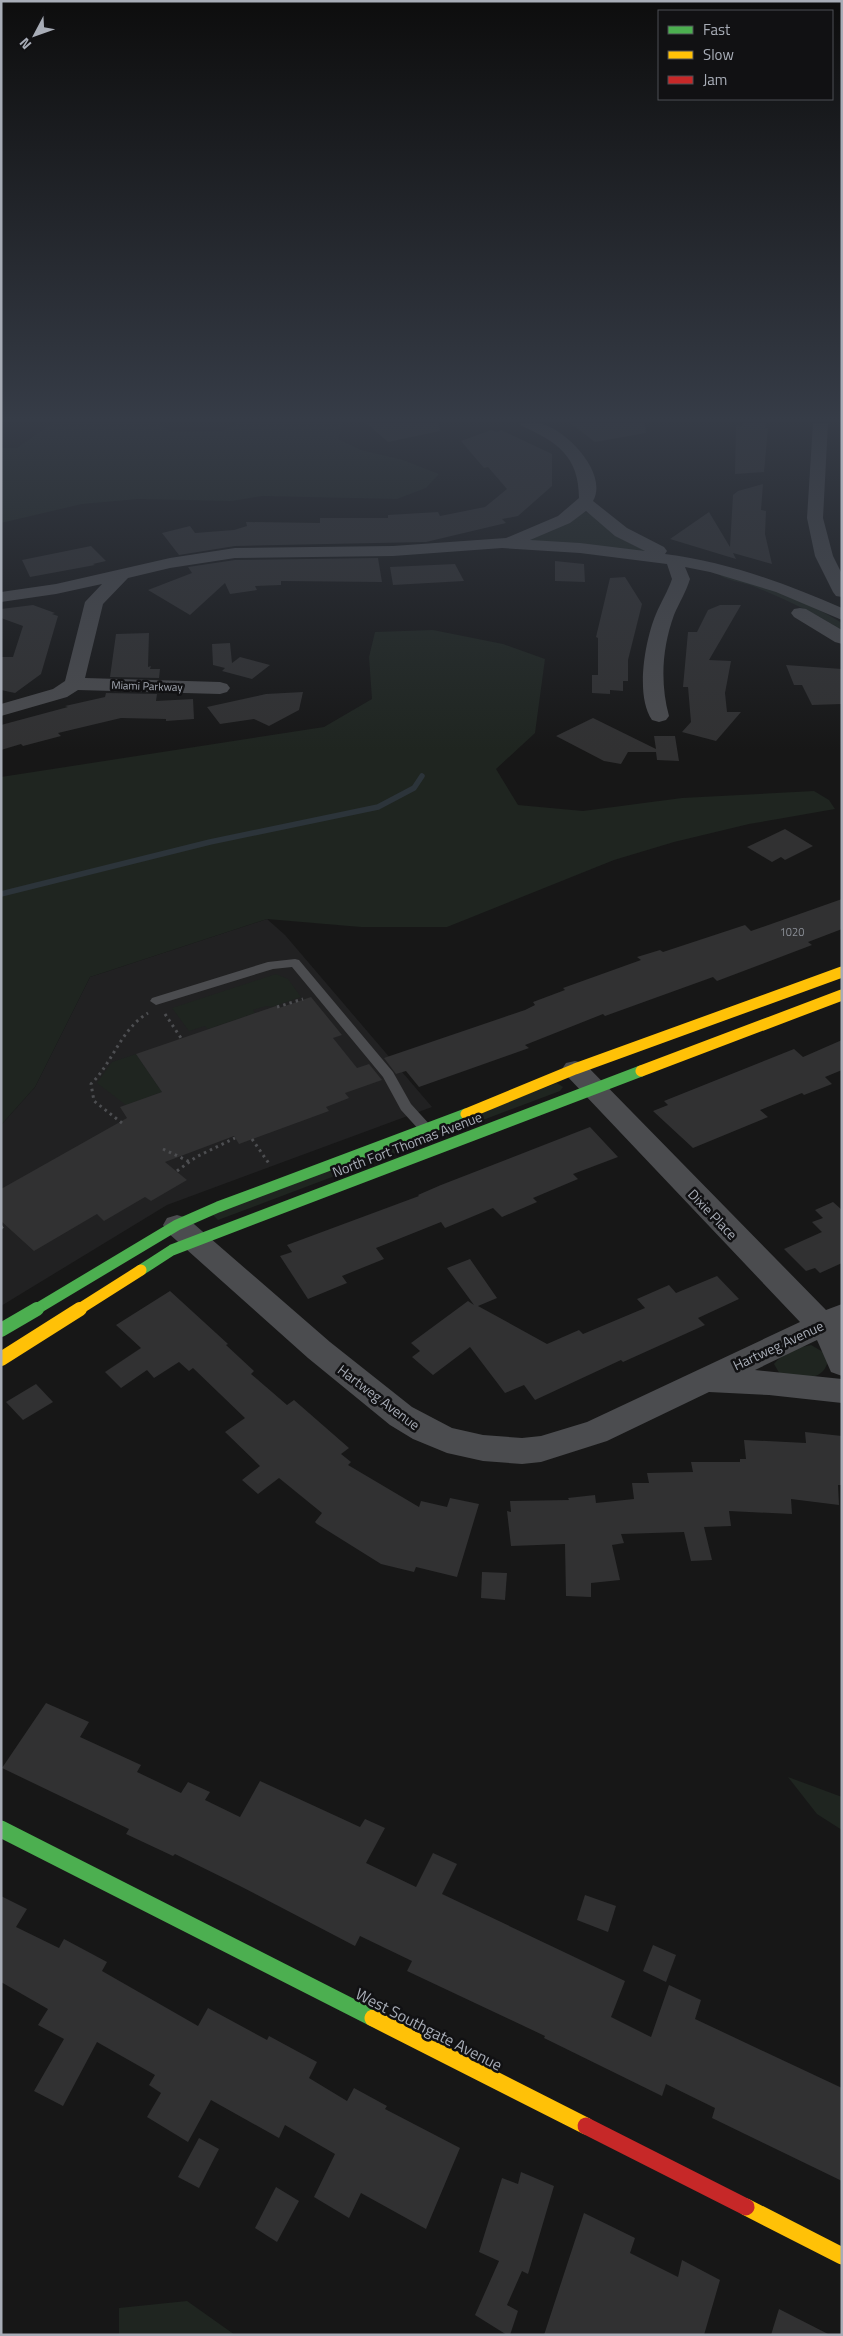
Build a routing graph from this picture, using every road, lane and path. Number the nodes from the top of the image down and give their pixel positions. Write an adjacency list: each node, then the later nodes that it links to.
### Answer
1 (532, 532): 4 (street)
2 (620, 532): 5 (street)
3 (819, 532): 8 (street)
4 (502, 543): 5 (street); 6 (street)
5 (674, 560): 11 (street); 12 (street); 16 (street)
6 (121, 575): 7 (street); 10 (street)
7 (56, 589): 9 (street); 10 (street)
8 (842, 592)
9 (1, 597)
10 (94, 602): 13 (street)
11 (842, 615)
12 (842, 638)
13 (74, 684): 14 (street, Miami Parkway); 15 (street, Miami Parkway)
14 (220, 688)
15 (1, 710)
16 (659, 716)
17 (842, 972): 23 (street, North Fort Thomas Avenue)
18 (842, 995): 24 (street, North Fort Thomas Avenue)
19 (310, 996): 21 (path)
20 (158, 1005): 22 (path); 25 (path); 26 (lane)
21 (277, 1007)
22 (182, 1038)
23 (575, 1069): 24 (street, Dixie Place); 26 (street, North Fort Thomas Avenue)
24 (594, 1089): 35 (street, North Fort Thomas Avenue); 36 (street, Dixie Place)
25 (122, 1123)
26 (426, 1129): 35 (street, North Fort Thomas Avenue)
27 (235, 1138): 30 (path)
28 (252, 1139): 31 (path)
29 (163, 1149): 30 (path)
30 (190, 1162): 32 (path)
31 (273, 1170)
32 (178, 1172)
33 (6, 1225): 34 (path)
34 (1, 1228)
35 (185, 1233): 37 (street, North Fort Thomas Avenue); 38 (street, North Fort Thomas Avenue); 40 (street, Hartweg Avenue)
36 (831, 1320): 39 (street, Dixie Place); 40 (street, Hartweg Avenue)
37 (1, 1330)
38 (1, 1359)
39 (842, 1364)
40 (705, 1380): 41 (street)
41 (842, 1391)
42 (1, 1829): 43 (street, West Southgate Avenue)
43 (842, 2256)

